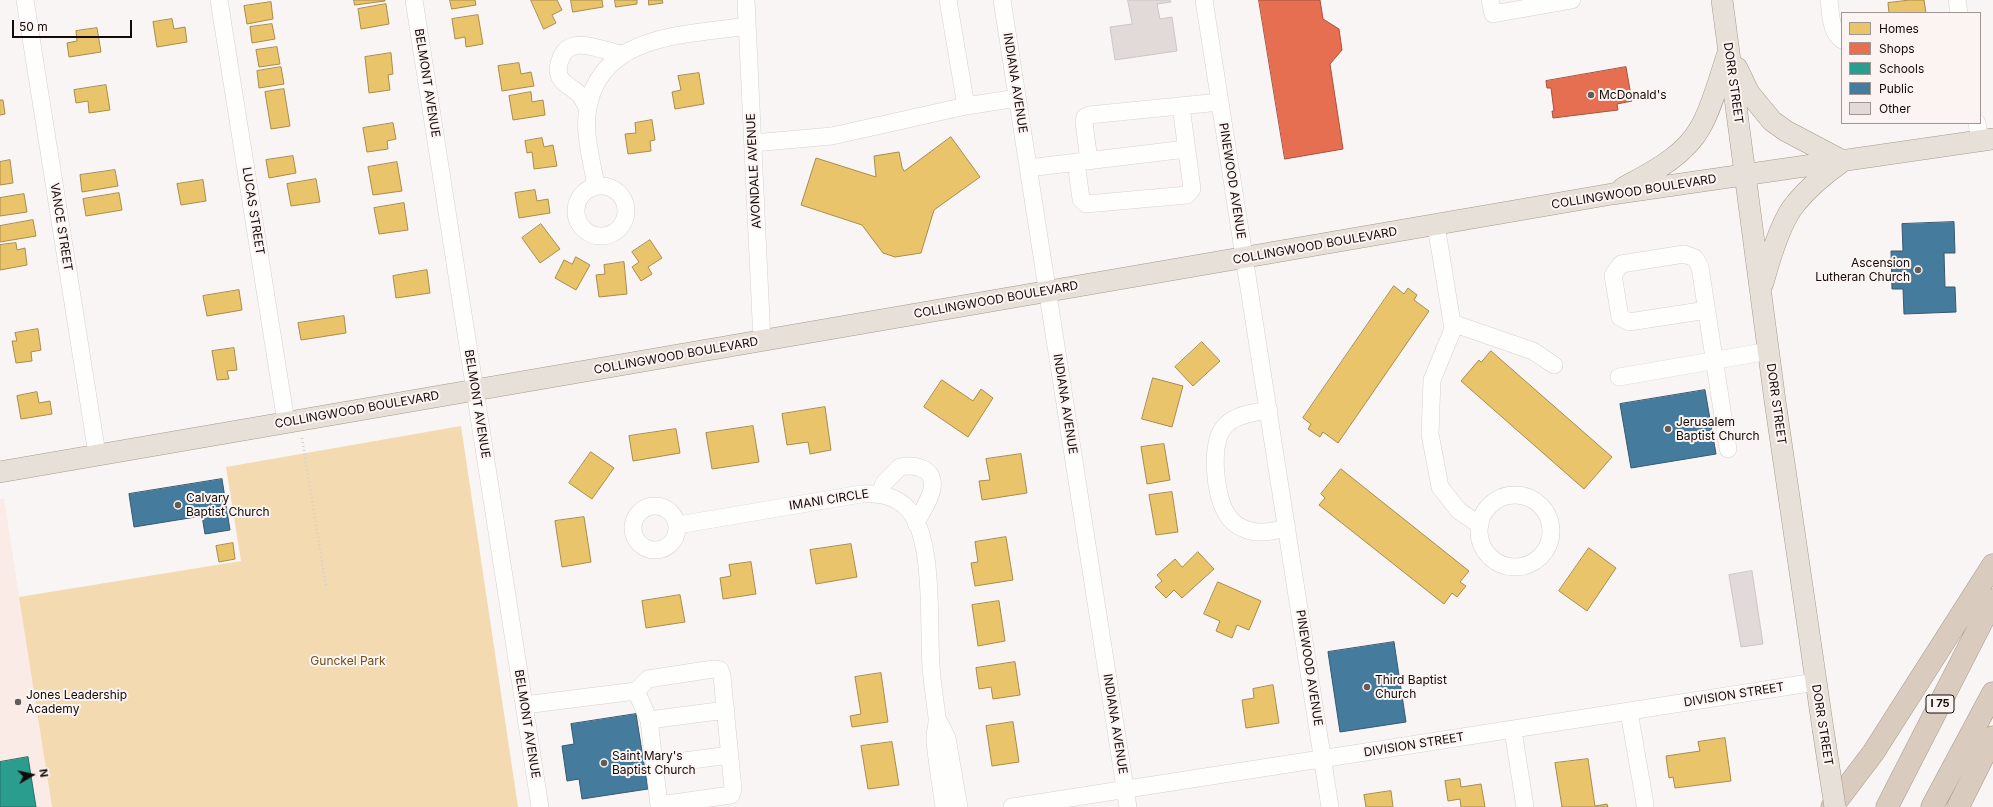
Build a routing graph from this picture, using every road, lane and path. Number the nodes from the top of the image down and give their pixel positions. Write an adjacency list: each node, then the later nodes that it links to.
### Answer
1 (25, 0): 47 (street, VANCE STREET)
2 (220, 0): 45 (street, LUCAS STREET)
3 (414, 0): 43 (street, BELMONT AVENUE)
4 (746, 0): 14 (street, AVONDALE AVENUE)
5 (948, 0): 20 (street)
6 (1002, 0): 18 (street, INDIANA AVENUE)
7 (1204, 0): 19 (street, PINEWOOD AVENUE)
8 (1490, 0): 9 (street)
9 (1572, 0)
10 (1722, 0): 16 (main road, DORR STREET)
11 (1829, 0): 15 (street)
12 (1956, 0): 13 (street)
13 (1959, 12)
14 (747, 26): 17 (street); 24 (street, AVONDALE AVENUE)
15 (1841, 39)
16 (1729, 51): 27 (main road); 29 (main road, DORR STREET); 31 (main road)
17 (622, 54): 22 (street); 22 (street)
18 (1017, 98): 20 (street); 28 (street, INDIANA AVENUE)
19 (1220, 102): 21 (street); 33 (street, PINEWOOD AVENUE)
20 (966, 106): 24 (street)
21 (1181, 106): 25 (street); 26 (street)
22 (588, 109): 30 (street)
23 (1983, 135): 27 (main road, COLLINGWOOD BOULEVARD)
24 (753, 144): 38 (street, AVONDALE AVENUE)
25 (1186, 149): 26 (street); 26 (street)
26 (1082, 161): 28 (street)
27 (1843, 161): 29 (main road, COLLINGWOOD BOULEVARD); 35 (main road)
28 (1028, 168): 34 (street, INDIANA AVENUE)
29 (1746, 175): 31 (main road, COLLINGWOOD BOULEVARD); 35 (main road, DORR STREET)
30 (596, 186)
31 (1612, 194): 32 (main road, COLLINGWOOD BOULEVARD)
32 (1436, 225): 33 (main road, COLLINGWOOD BOULEVARD); 37 (street)
33 (1244, 258): 34 (main road, COLLINGWOOD BOULEVARD); 44 (street, PINEWOOD AVENUE)
34 (1047, 291): 38 (main road, COLLINGWOOD BOULEVARD); 70 (street, INDIANA AVENUE)
35 (1761, 291): 39 (main road, DORR STREET)
36 (1707, 310): 36 (street); 40 (street)
37 (1452, 323): 41 (street); 52 (street)
38 (762, 341): 43 (main road, COLLINGWOOD BOULEVARD)
39 (1769, 351): 40 (street); 57 (main road, DORR STREET)
40 (1715, 361): 42 (street); 46 (street)
41 (1554, 365)
42 (1620, 377)
43 (475, 391): 45 (main road, COLLINGWOOD BOULEVARD); 60 (street, BELMONT AVENUE)
44 (1269, 410): 53 (street, PINEWOOD AVENUE); 53 (street)
45 (292, 421): 47 (main road, COLLINGWOOD BOULEVARD); 55 (path)
46 (1728, 449)
47 (97, 454): 48 (main road, COLLINGWOOD BOULEVARD)
48 (0, 472)
49 (880, 493): 50 (street, IMANI CIRCLE); 50 (street); 51 (street, IMANI CIRCLE)
50 (916, 523): 63 (street, IMANI CIRCLE)
51 (678, 525)
52 (1480, 525): 52 (street)
53 (1287, 528): 68 (street, PINEWOOD AVENUE)
54 (1993, 565): 80 (highway)
55 (326, 587)
56 (1993, 600): 81 (highway, I 75)
57 (1816, 682): 62 (street, DIVISION STREET); 80 (main road, DORR STREET, bridge)
58 (636, 690): 60 (street); 61 (street); 64 (street)
59 (1993, 693): 82 (highway)
60 (524, 705): 73 (street, BELMONT AVENUE)
61 (726, 710): 64 (street); 67 (street)
62 (1629, 712): 65 (street, DIVISION STREET); 71 (street)
63 (937, 718): 74 (street, IMANI CIRCLE); 75 (street, IMANI CIRCLE)
64 (649, 720): 69 (street)
65 (1513, 730): 68 (street, DIVISION STREET); 79 (street)
66 (1993, 737): 83 (highway)
67 (729, 755): 69 (street); 72 (street)
68 (1323, 759): 70 (street, DIVISION STREET); 78 (street, PINEWOOD AVENUE)
69 (655, 765): 72 (street)
70 (1126, 790): 76 (street, DIVISION STREET); 77 (street, INDIANA AVENUE)
71 (1645, 804)
72 (660, 806)
73 (540, 807)
74 (944, 807)
75 (959, 807)
76 (1012, 807)
77 (1128, 807)
78 (1330, 807)
79 (1525, 807)
80 (1834, 807)
81 (1887, 807)
82 (1932, 807)
83 (1958, 807)

